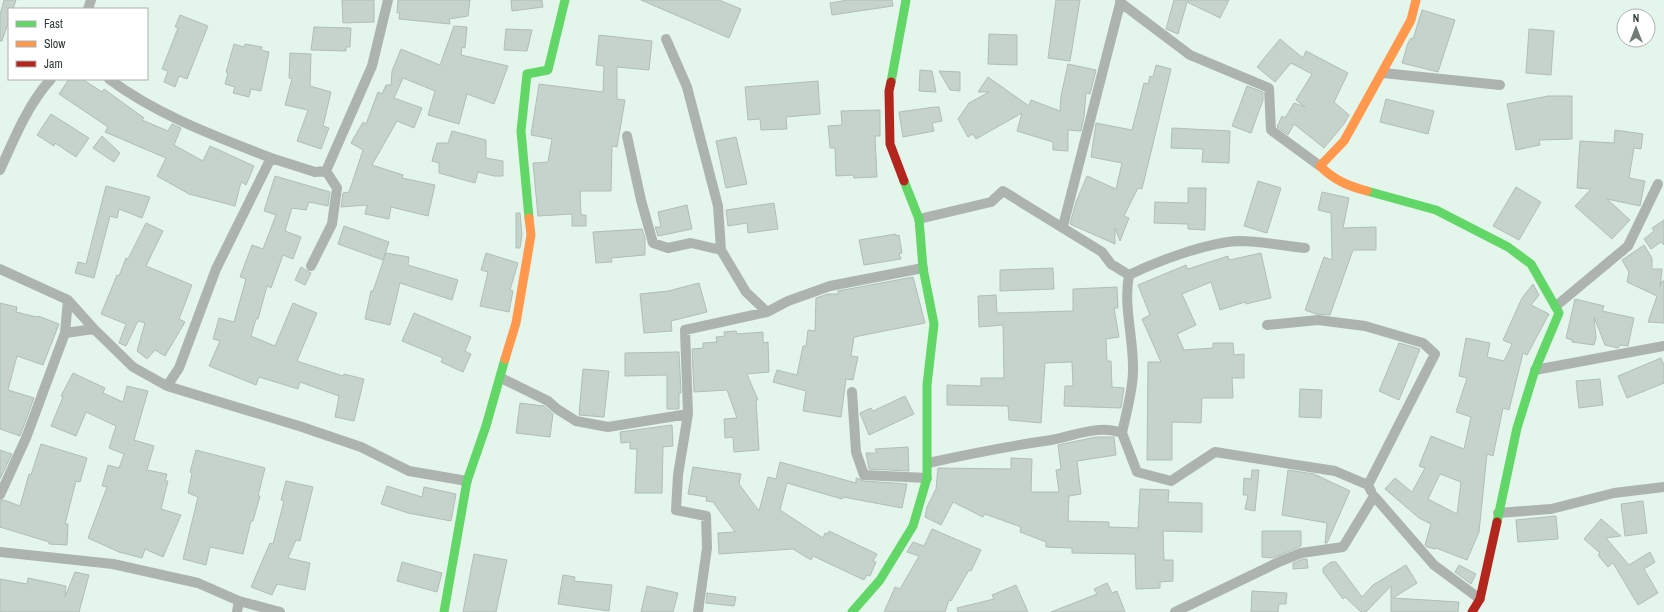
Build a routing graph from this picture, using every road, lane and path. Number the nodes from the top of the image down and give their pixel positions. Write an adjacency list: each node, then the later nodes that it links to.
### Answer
1 (388, 0): 15 (street)
2 (565, 0): 33 (street)
3 (906, 0): 17 (street)
4 (1416, 0): 7 (street)
5 (1120, 1): 13 (street); 18 (street)
6 (666, 39): 20 (street)
7 (1383, 74): 10 (street); 13 (street)
8 (50, 80): 14 (street)
9 (110, 80): 12 (street)
10 (1500, 85)
11 (627, 136): 20 (street)
12 (271, 158): 15 (street); 34 (street)
13 (1320, 166): 26 (street)
14 (0, 170)
15 (326, 171): 21 (street)
16 (1658, 184): 26 (street)
17 (919, 219): 18 (street); 22 (street)
18 (1063, 226): 24 (street)
19 (1304, 248): 24 (street)
20 (721, 250): 27 (street)
21 (311, 266)
22 (923, 268): 27 (street); 38 (street)
23 (0, 269): 25 (street)
24 (1129, 275): 37 (street)
25 (68, 300): 29 (street); 30 (street)
26 (1556, 306): 32 (street)
27 (768, 312): 36 (street)
28 (1267, 325): 41 (street)
29 (94, 329): 30 (street); 34 (street)
30 (65, 333): 43 (street)
31 (1664, 346): 32 (street)
32 (1535, 370): 45 (street)
33 (501, 378): 36 (street); 40 (street)
34 (167, 386): 40 (street)
35 (852, 392): 39 (street)
36 (688, 414): 52 (street)
37 (1122, 433): 38 (street); 41 (street)
38 (928, 463): 39 (street)
39 (927, 478): 53 (street)
40 (467, 481): 51 (street)
41 (1368, 485): 44 (street)
42 (1664, 487): 45 (street)
43 (0, 495)
44 (1374, 496): 47 (street); 54 (street)
45 (1498, 512): 47 (street)
46 (0, 552): 48 (street)
47 (1480, 599): 55 (street)
48 (239, 601): 49 (street); 50 (street)
49 (237, 612)
50 (280, 612)
51 (444, 612)
52 (698, 612)
53 (852, 612)
54 (1175, 612)
55 (1472, 612)

